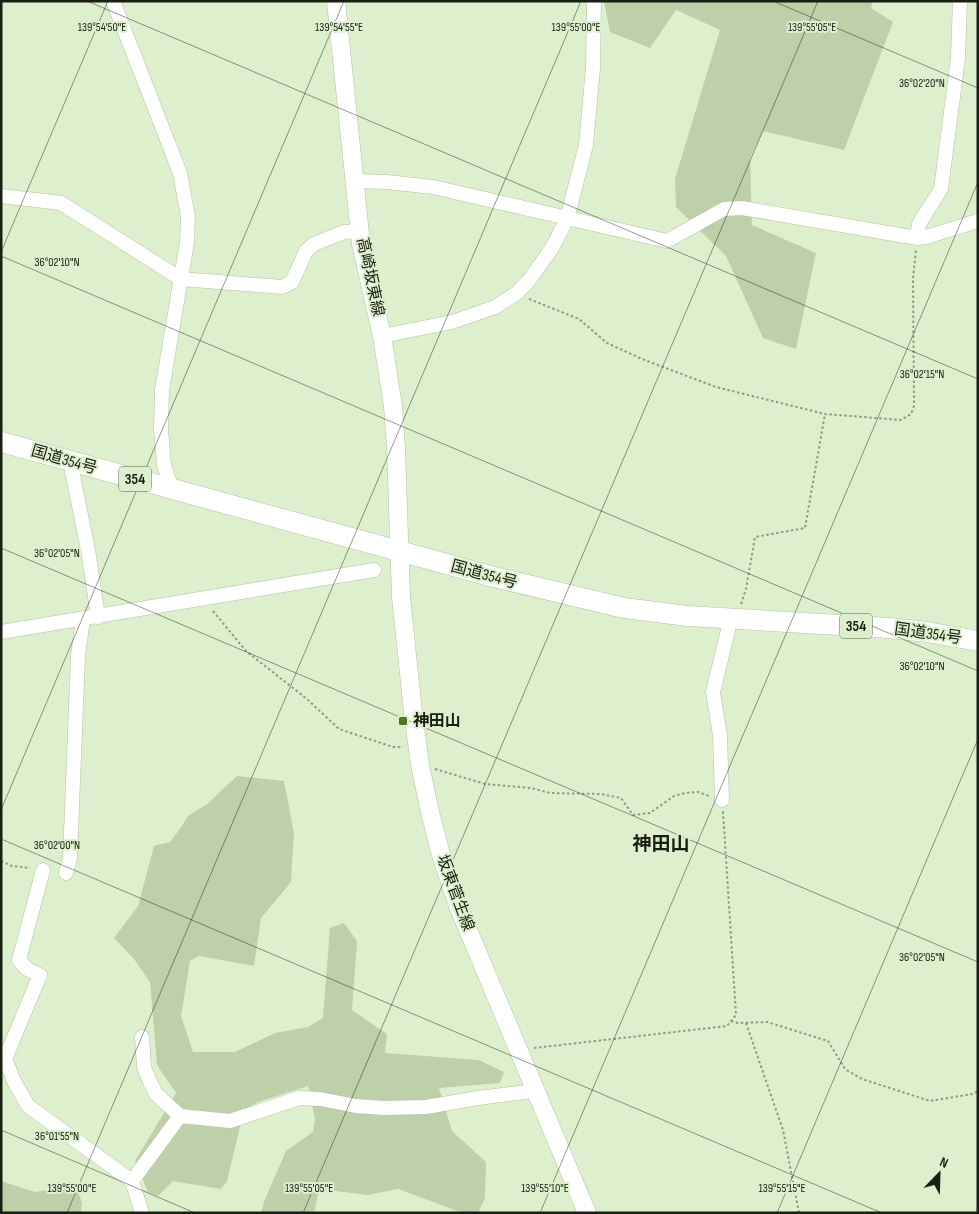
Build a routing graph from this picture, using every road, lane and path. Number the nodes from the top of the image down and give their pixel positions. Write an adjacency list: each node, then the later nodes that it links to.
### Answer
1 (113, 1): 11 (street)
2 (336, 1): 5 (main road, 高崎坂東線)
3 (594, 1): 7 (street)
4 (960, 1): 10 (street)
5 (354, 181): 7 (street); 9 (main road, 高崎坂東線)
6 (1, 196): 11 (street)
7 (567, 219): 10 (street); 12 (street)
8 (978, 221): 10 (street)
9 (360, 231): 11 (street); 13 (main road, 高崎坂東線)
10 (917, 238): 14 (path)
11 (181, 279): 17 (street)
12 (518, 293): 13 (street); 14 (path)
13 (382, 336): 18 (main road, 高崎坂東線)
14 (825, 414): 22 (path)
15 (1, 442): 16 (highway, 国道354号 / 354)
16 (70, 461): 17 (highway, 国道354号 / 354); 21 (street)
17 (172, 490): 18 (highway, 国道354号 / 354)
18 (400, 552): 22 (highway, 国道354号 / 354); 26 (main road, 坂東菅生線)
19 (374, 570): 20 (street)
20 (203, 598): 21 (street); 26 (path)
21 (98, 616): 23 (street)
22 (734, 618): 25 (highway, 国道354号 / 354); 27 (street)
23 (83, 619): 24 (street); 29 (street)
24 (1, 632)
25 (978, 642)
26 (419, 757): 27 (path); 33 (main road, 坂東菅生線)
27 (722, 800): 30 (path)
28 (42, 870): 34 (street)
29 (66, 873)
30 (731, 1021): 31 (path); 33 (path)
31 (746, 1022): 36 (path); 41 (path)
32 (142, 1037): 37 (street)
33 (517, 1050): 35 (main road, 坂東菅生線)
34 (3, 1056): 38 (street)
35 (535, 1088): 37 (street); 40 (main road, 坂東菅生線)
36 (978, 1091)
37 (180, 1116): 38 (street)
38 (132, 1181): 39 (street)
39 (142, 1213)
40 (587, 1213)
41 (800, 1213)

